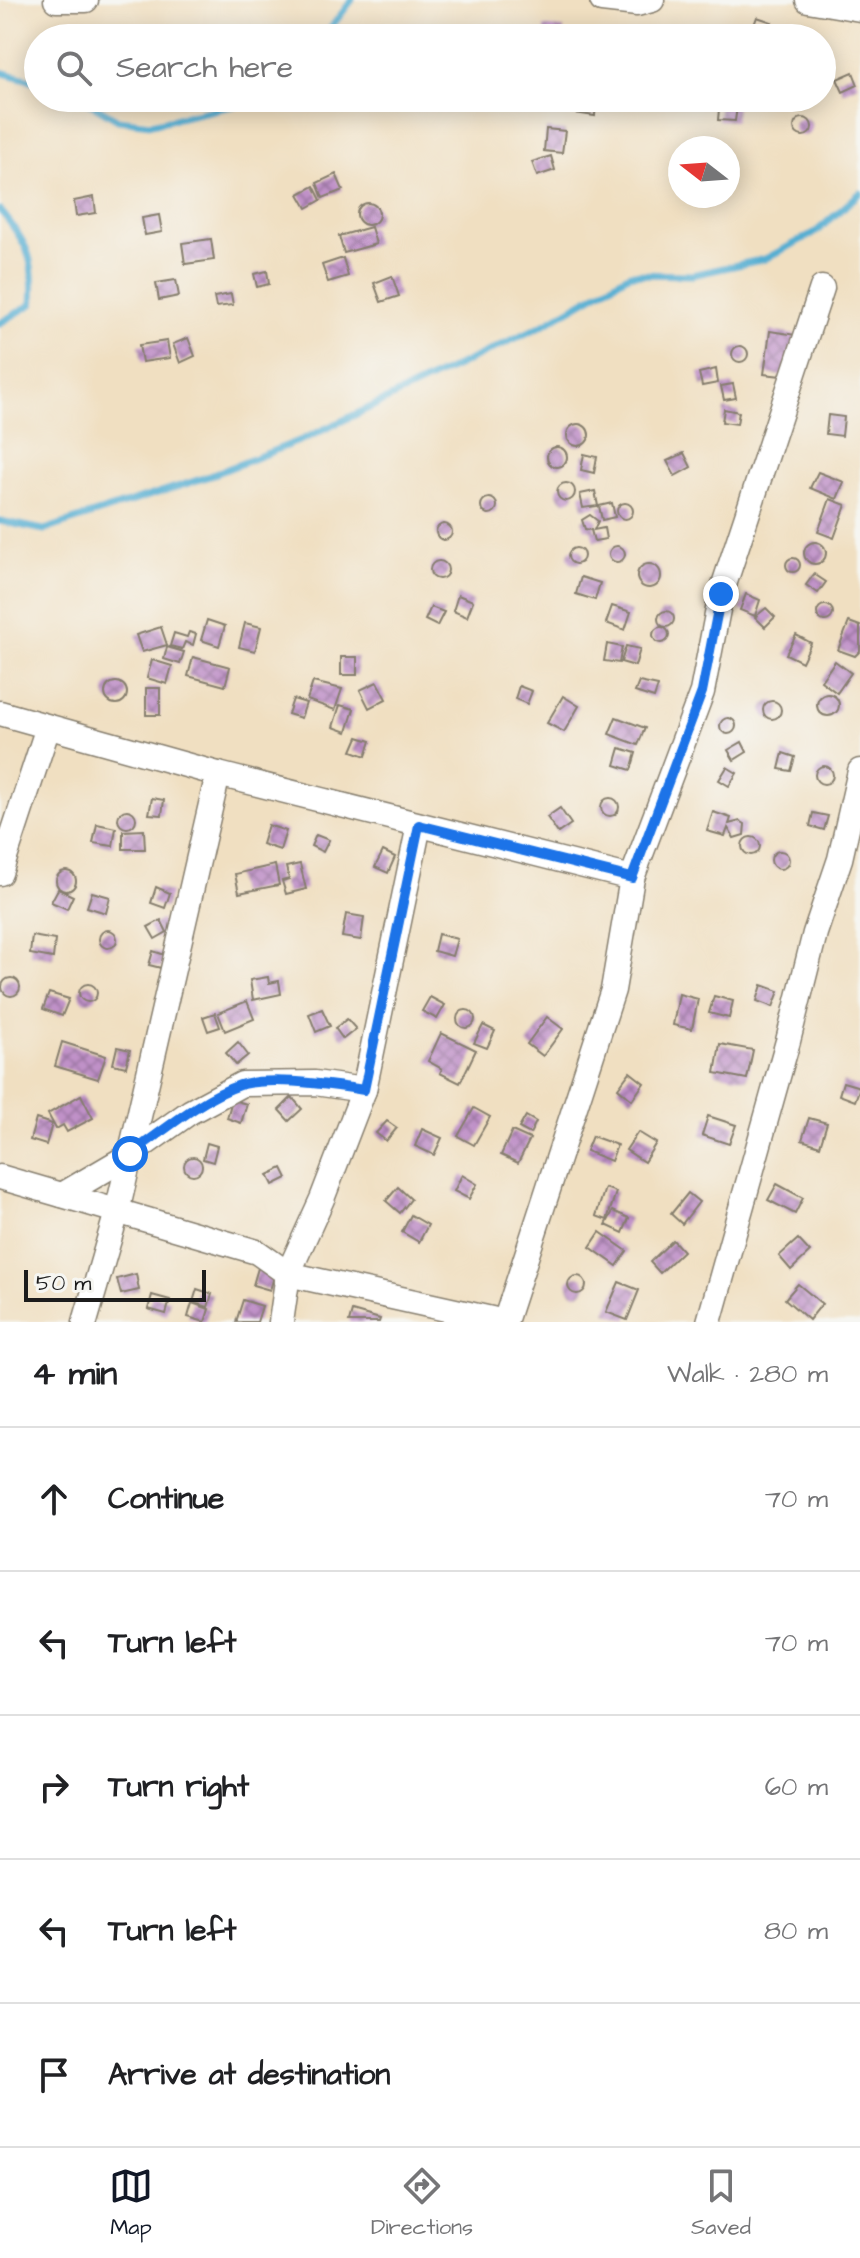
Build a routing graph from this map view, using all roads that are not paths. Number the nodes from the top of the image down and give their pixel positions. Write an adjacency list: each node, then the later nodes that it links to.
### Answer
1 (56, 0): 2 (street)
2 (86, 0)
3 (602, 0): 4 (street)
4 (652, 0)
5 (808, 0): 6 (street)
6 (860, 9)
7 (822, 288): 14 (street)
8 (0, 713): 9 (street)
9 (48, 727): 11 (street); 13 (street)
10 (860, 771): 24 (street)
11 (218, 774): 12 (street); 16 (street)
12 (419, 825): 14 (street); 15 (street)
13 (0, 873)
14 (632, 878): 23 (street)
15 (364, 1090): 16 (street); 20 (street)
16 (130, 1154): 18 (street); 19 (street)
17 (0, 1177): 18 (street)
18 (62, 1195): 19 (street)
19 (117, 1212): 20 (street); 21 (street)
20 (288, 1274): 22 (street); 23 (street)
21 (85, 1322)
22 (281, 1322)
23 (505, 1322)
24 (709, 1322)

